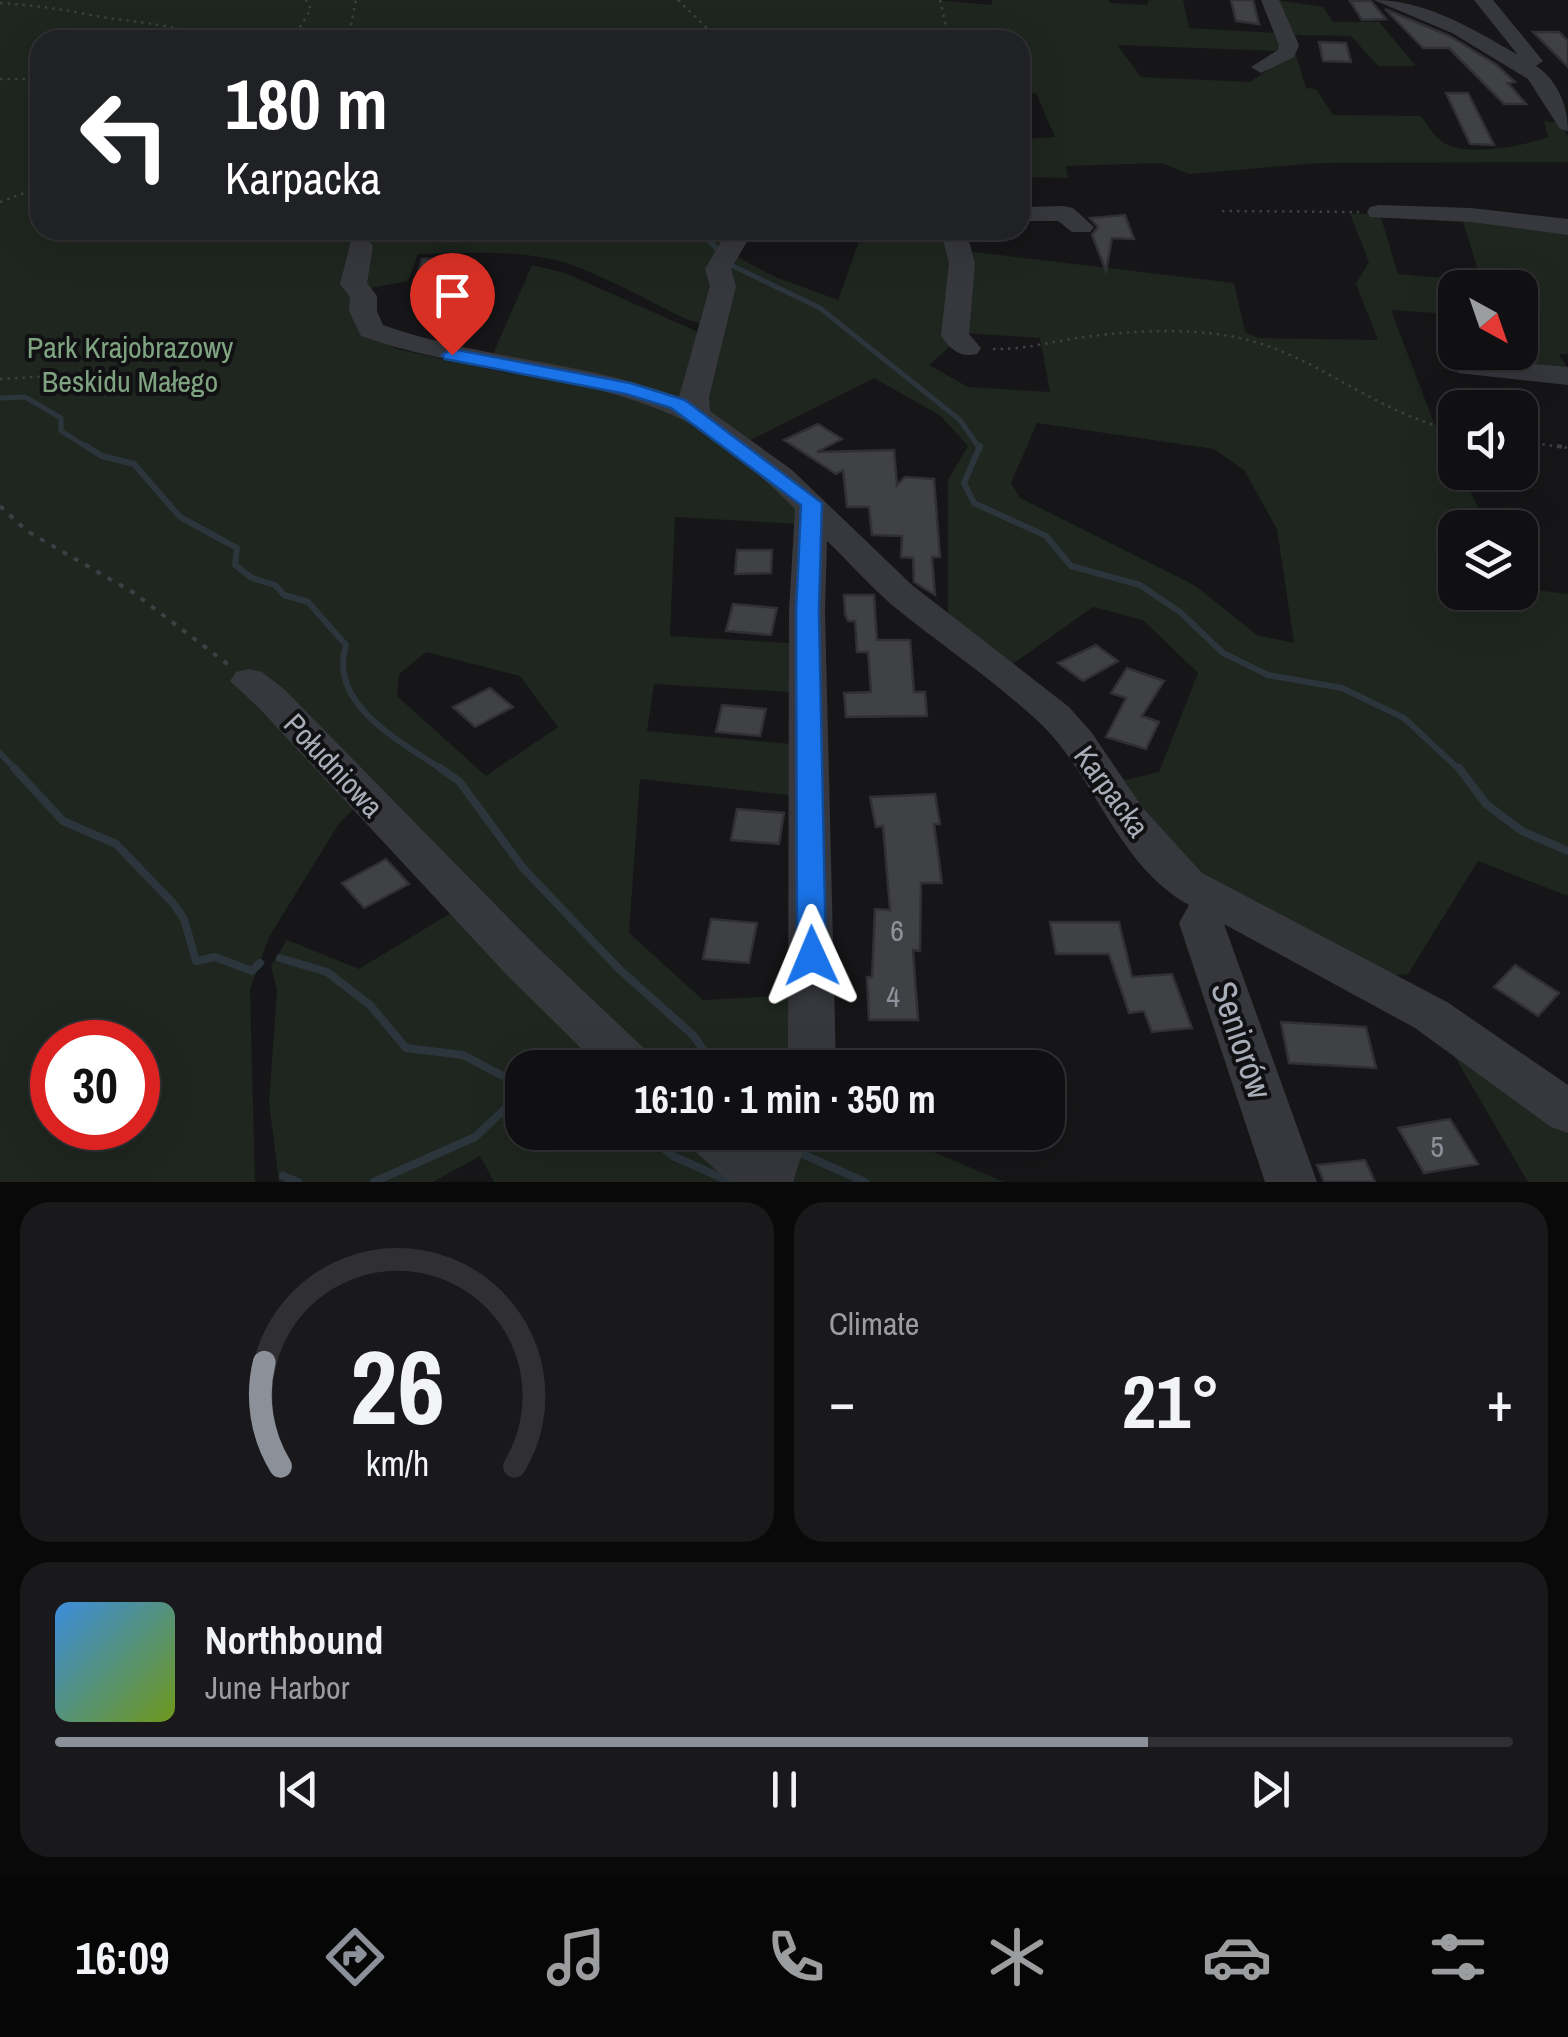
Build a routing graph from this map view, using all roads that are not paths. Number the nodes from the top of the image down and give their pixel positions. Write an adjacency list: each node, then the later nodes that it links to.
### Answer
1 (1270, 0): 4 (street)
2 (1383, 0): 5 (street)
3 (1483, 0): 5 (street)
4 (1261, 67)
5 (1559, 99): 6 (street)
6 (1568, 124)
7 (1378, 212): 9 (street)
8 (1030, 214): 10 (street)
9 (1568, 227)
10 (1082, 228)
11 (735, 240): 17 (street)
12 (956, 240): 14 (street)
13 (360, 246): 17 (street, Karpacka)
14 (967, 348)
15 (1501, 370): 16 (street)
16 (1568, 376)
17 (695, 414): 18 (street, Karpacka)
18 (812, 503): 20 (street, Karpacka); 22 (street)
19 (249, 681): 21 (street, Południowa)
20 (1215, 902): 23 (street, Karpacka); 27 (street, Seniorów)
21 (614, 1050)
22 (812, 1050)
23 (1568, 1112)
24 (729, 1150): 26 (street)
25 (777, 1150): 26 (street)
26 (766, 1181)
27 (1291, 1182)

